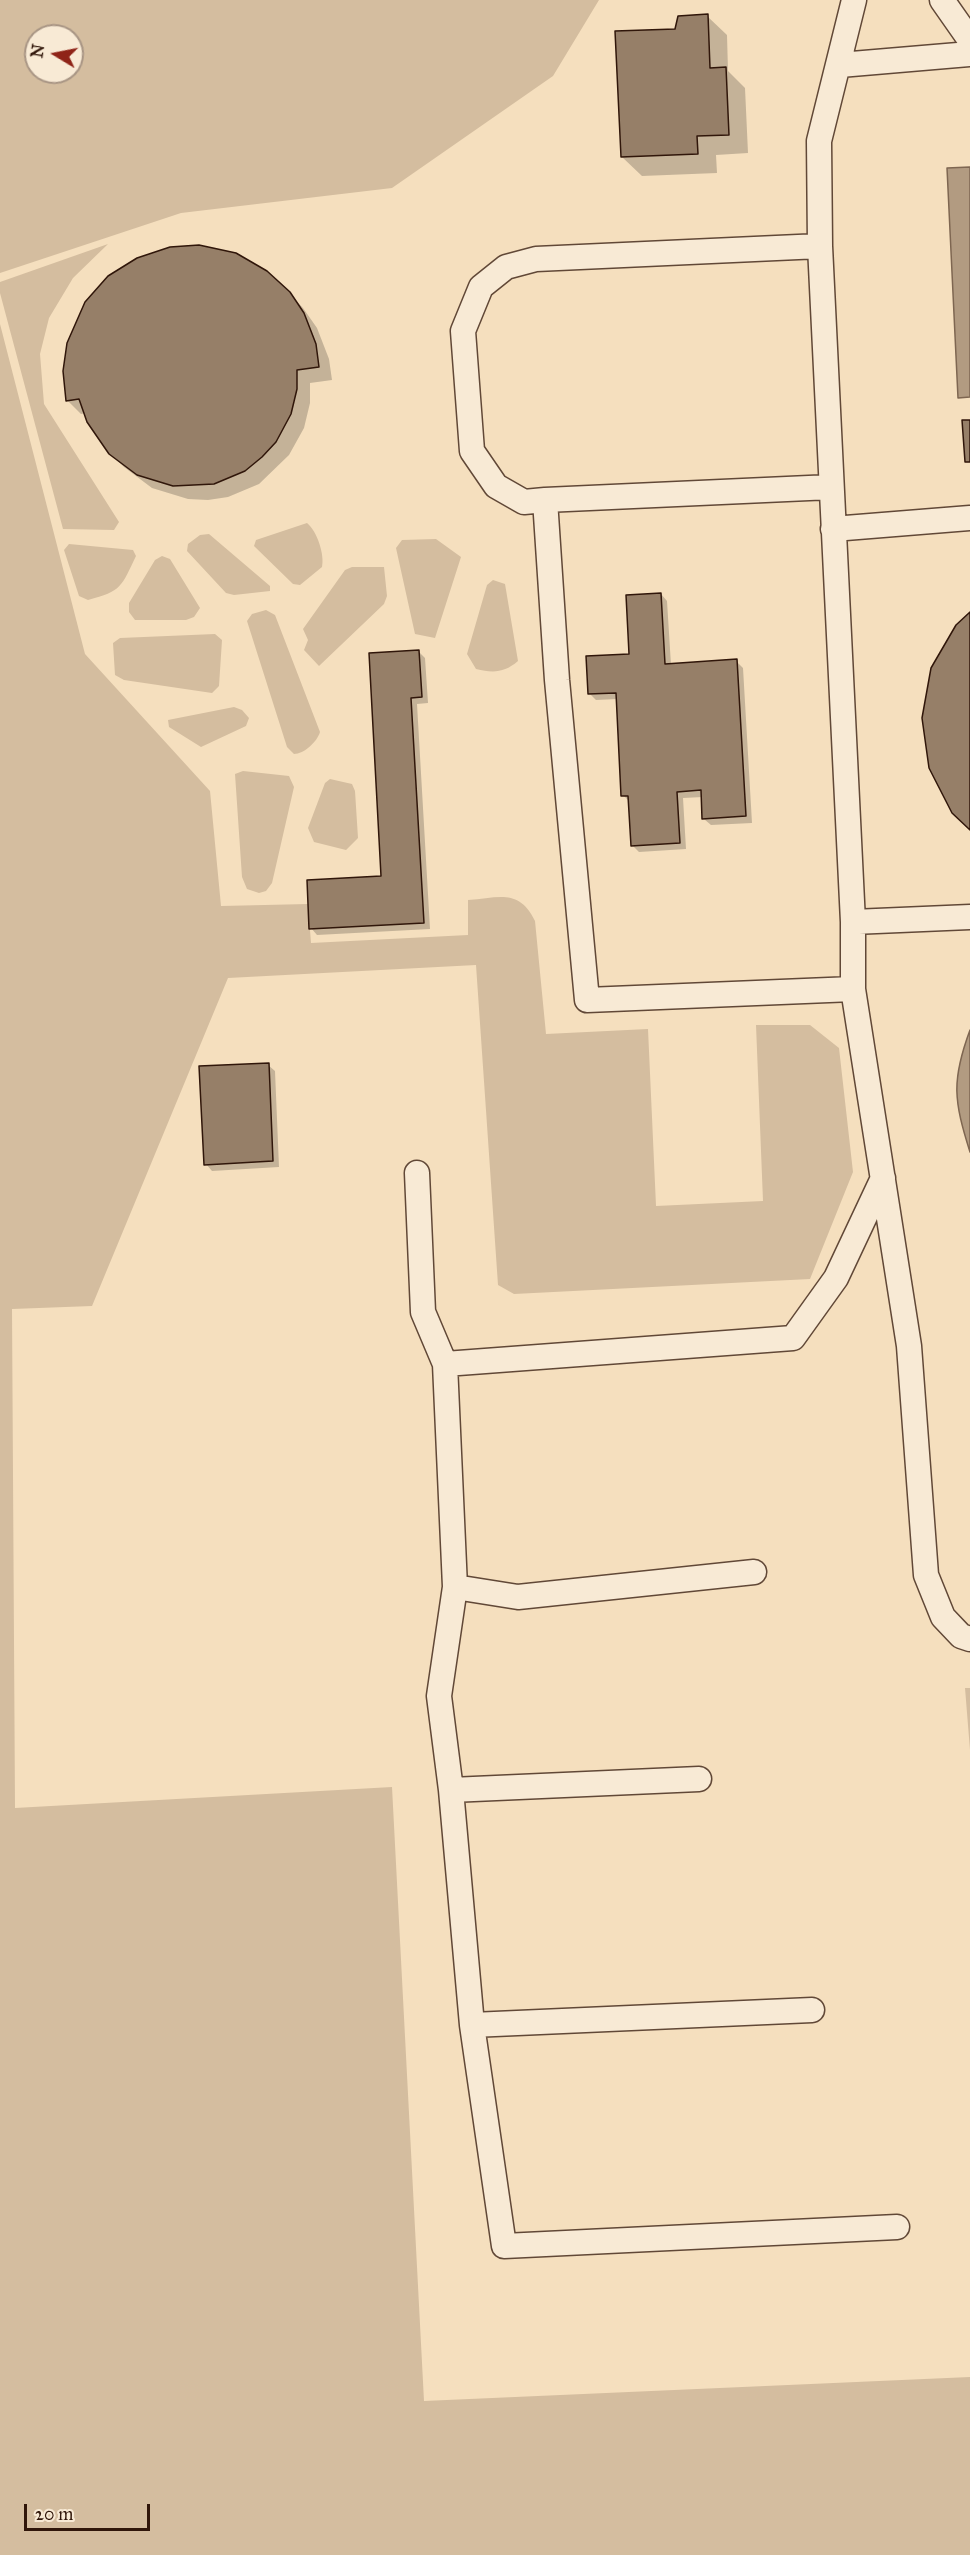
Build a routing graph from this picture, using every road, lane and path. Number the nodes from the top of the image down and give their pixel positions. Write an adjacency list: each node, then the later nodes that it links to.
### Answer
1 (854, 0): 5 (lane)
2 (942, 0): 3 (lane)
3 (970, 40)
4 (970, 54): 5 (lane)
5 (840, 65): 6 (lane)
6 (820, 246): 7 (lane); 8 (lane)
7 (831, 487): 8 (lane); 10 (lane)
8 (545, 500): 13 (lane)
9 (970, 518): 10 (lane)
10 (833, 529): 12 (lane)
11 (970, 917): 12 (lane)
12 (853, 922): 13 (lane)
13 (853, 989): 15 (lane)
14 (417, 1173): 16 (lane)
15 (883, 1178): 16 (lane); 19 (lane)
16 (445, 1364): 18 (lane)
17 (754, 1572): 18 (lane)
18 (455, 1587): 21 (lane)
19 (970, 1639)
20 (699, 1779): 21 (lane)
21 (451, 1790): 23 (lane)
22 (812, 2010): 23 (lane)
23 (471, 2025): 24 (lane)
24 (897, 2227)

